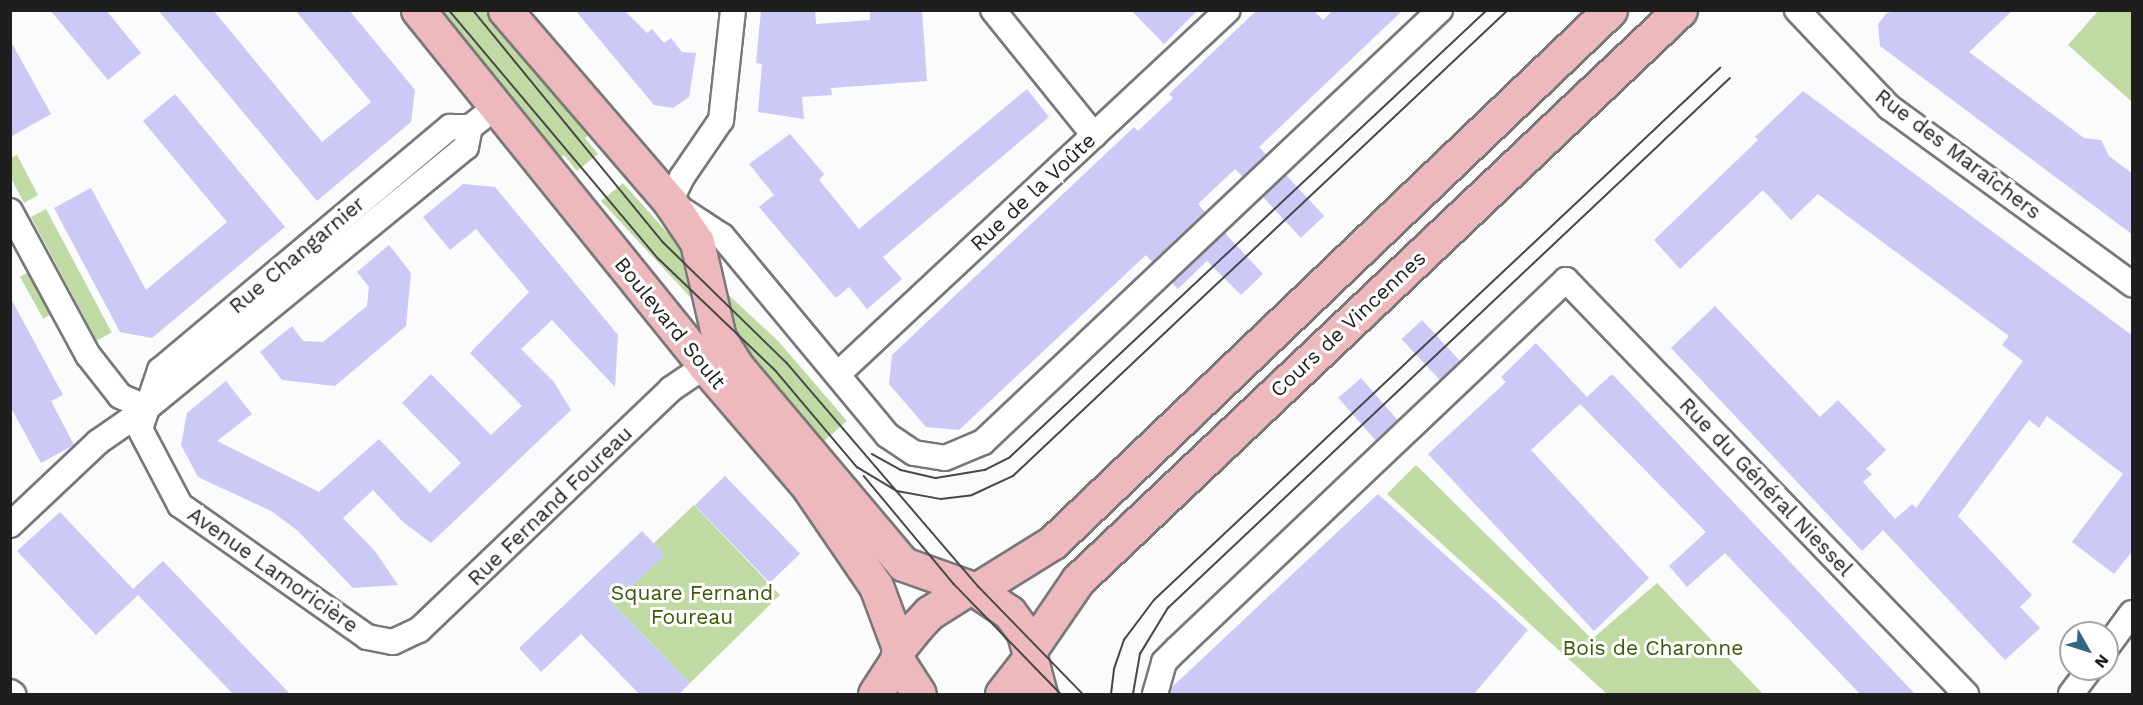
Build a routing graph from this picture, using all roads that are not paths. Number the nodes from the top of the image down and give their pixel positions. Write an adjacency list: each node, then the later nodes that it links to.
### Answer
1 (418, 10): 10 (main road, Boulevard Soult)
2 (505, 10): 12 (main road, Boulevard Soult)
3 (733, 10): 12 (street)
4 (993, 10): 11 (street)
5 (1228, 10): 11 (street, Rue de la Voûte)
6 (1610, 10): 19 (main road)
7 (1680, 10): 24 (main road, Cours de Vincennes)
8 (1797, 10): 14 (street, Rue des Maraîchers)
9 (1429, 14): 16 (street, Boulevard Soult)
10 (497, 106): 15 (main road, Boulevard Soult); 17 (street, Rue Changarnier)
11 (1094, 135): 16 (street, Rue de la Voûte)
12 (670, 202): 16 (street, Boulevard Soult); 19 (main road, Boulevard Soult)
13 (10, 211): 17 (street)
14 (2133, 284)
15 (705, 366): 22 (street, Rue Fernand Foureau); 23 (main road, Boulevard Soult)
16 (838, 374)
17 (147, 408): 18 (street, Rue Changarnier); 22 (street, Avenue Lamoricière)
18 (10, 525)
19 (972, 589): 23 (main road); 24 (main road, Boulevard Soult)
20 (2133, 613): 21 (street)
21 (2119, 631)
22 (393, 642)
23 (898, 654): 26 (main road); 27 (main road, Boulevard Soult)
24 (1030, 654): 28 (main road, Cours de Vincennes); 29 (main road, Boulevard Soult)
25 (2081, 681): 32 (street)
26 (875, 694)
27 (919, 694)
28 (1002, 694)
29 (1040, 694)
30 (1155, 694): 31 (street, Rue du Général Niessel)
31 (1966, 694)
32 (2071, 694)

